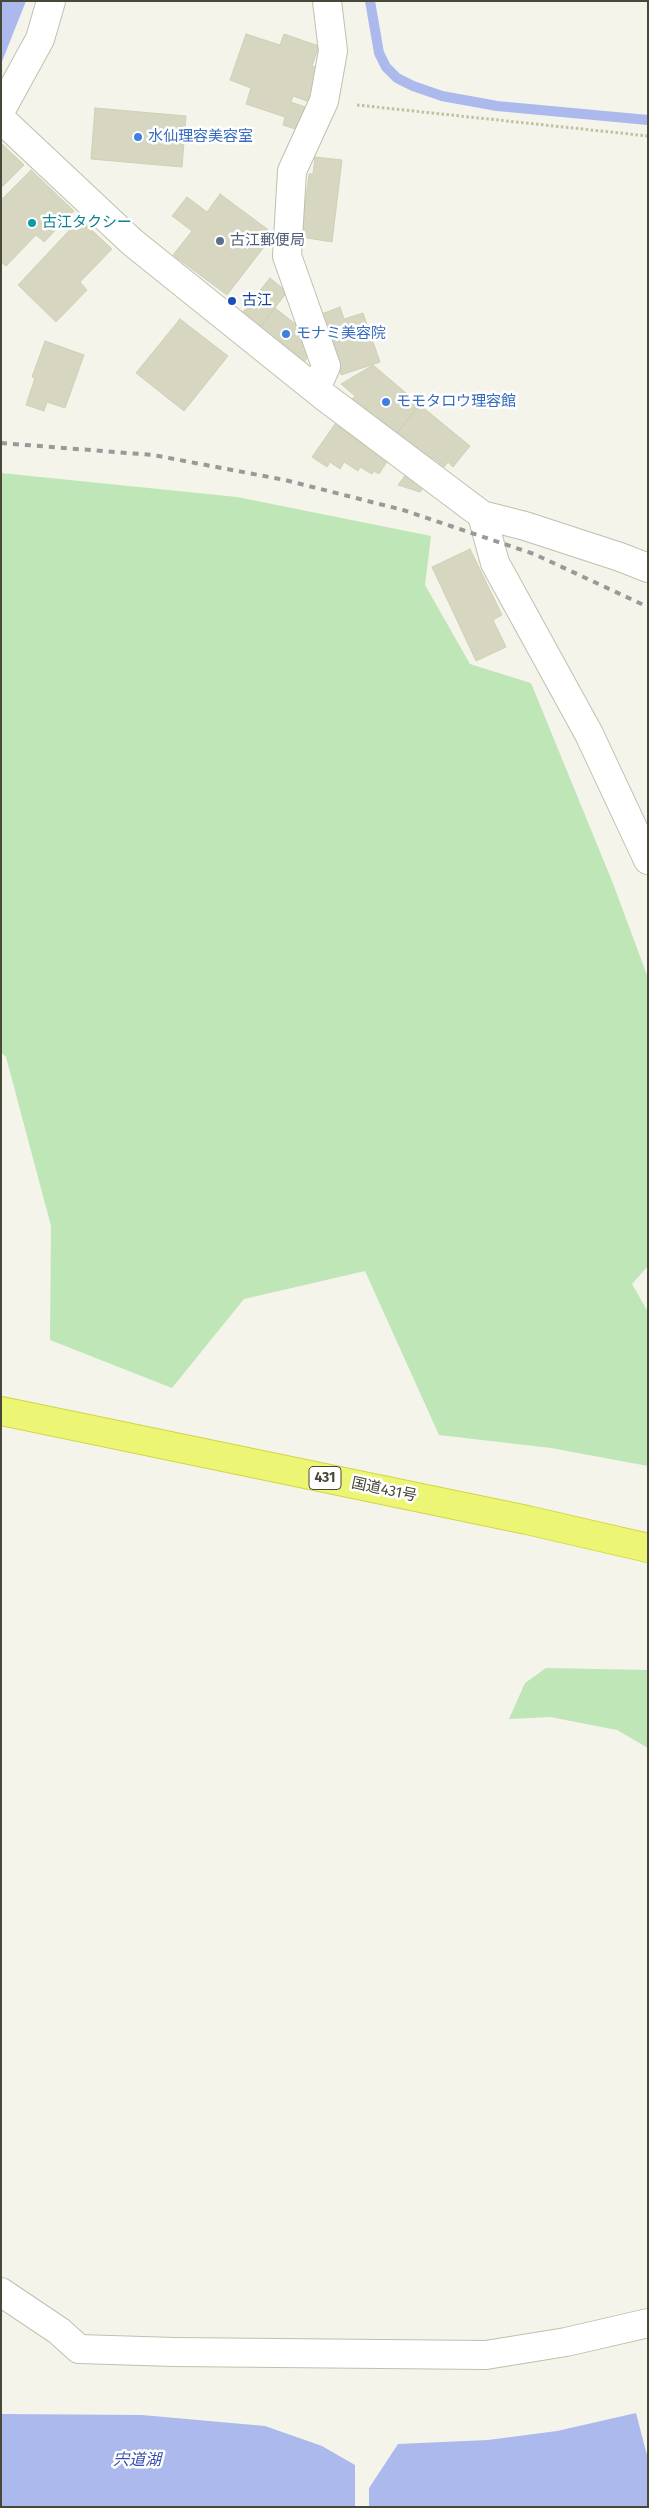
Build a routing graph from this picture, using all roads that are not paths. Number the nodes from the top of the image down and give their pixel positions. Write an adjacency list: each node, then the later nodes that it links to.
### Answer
1 (51, 1): 3 (street)
2 (327, 1): 5 (street)
3 (1, 110)
4 (1, 119): 5 (street)
5 (316, 390): 6 (street)
6 (482, 515): 7 (street); 8 (street)
7 (648, 568)
8 (648, 860)
9 (1, 1410): 10 (highway, 国道431号 / 431)
10 (648, 1548)
11 (1, 2292): 12 (street)
12 (648, 2323)

